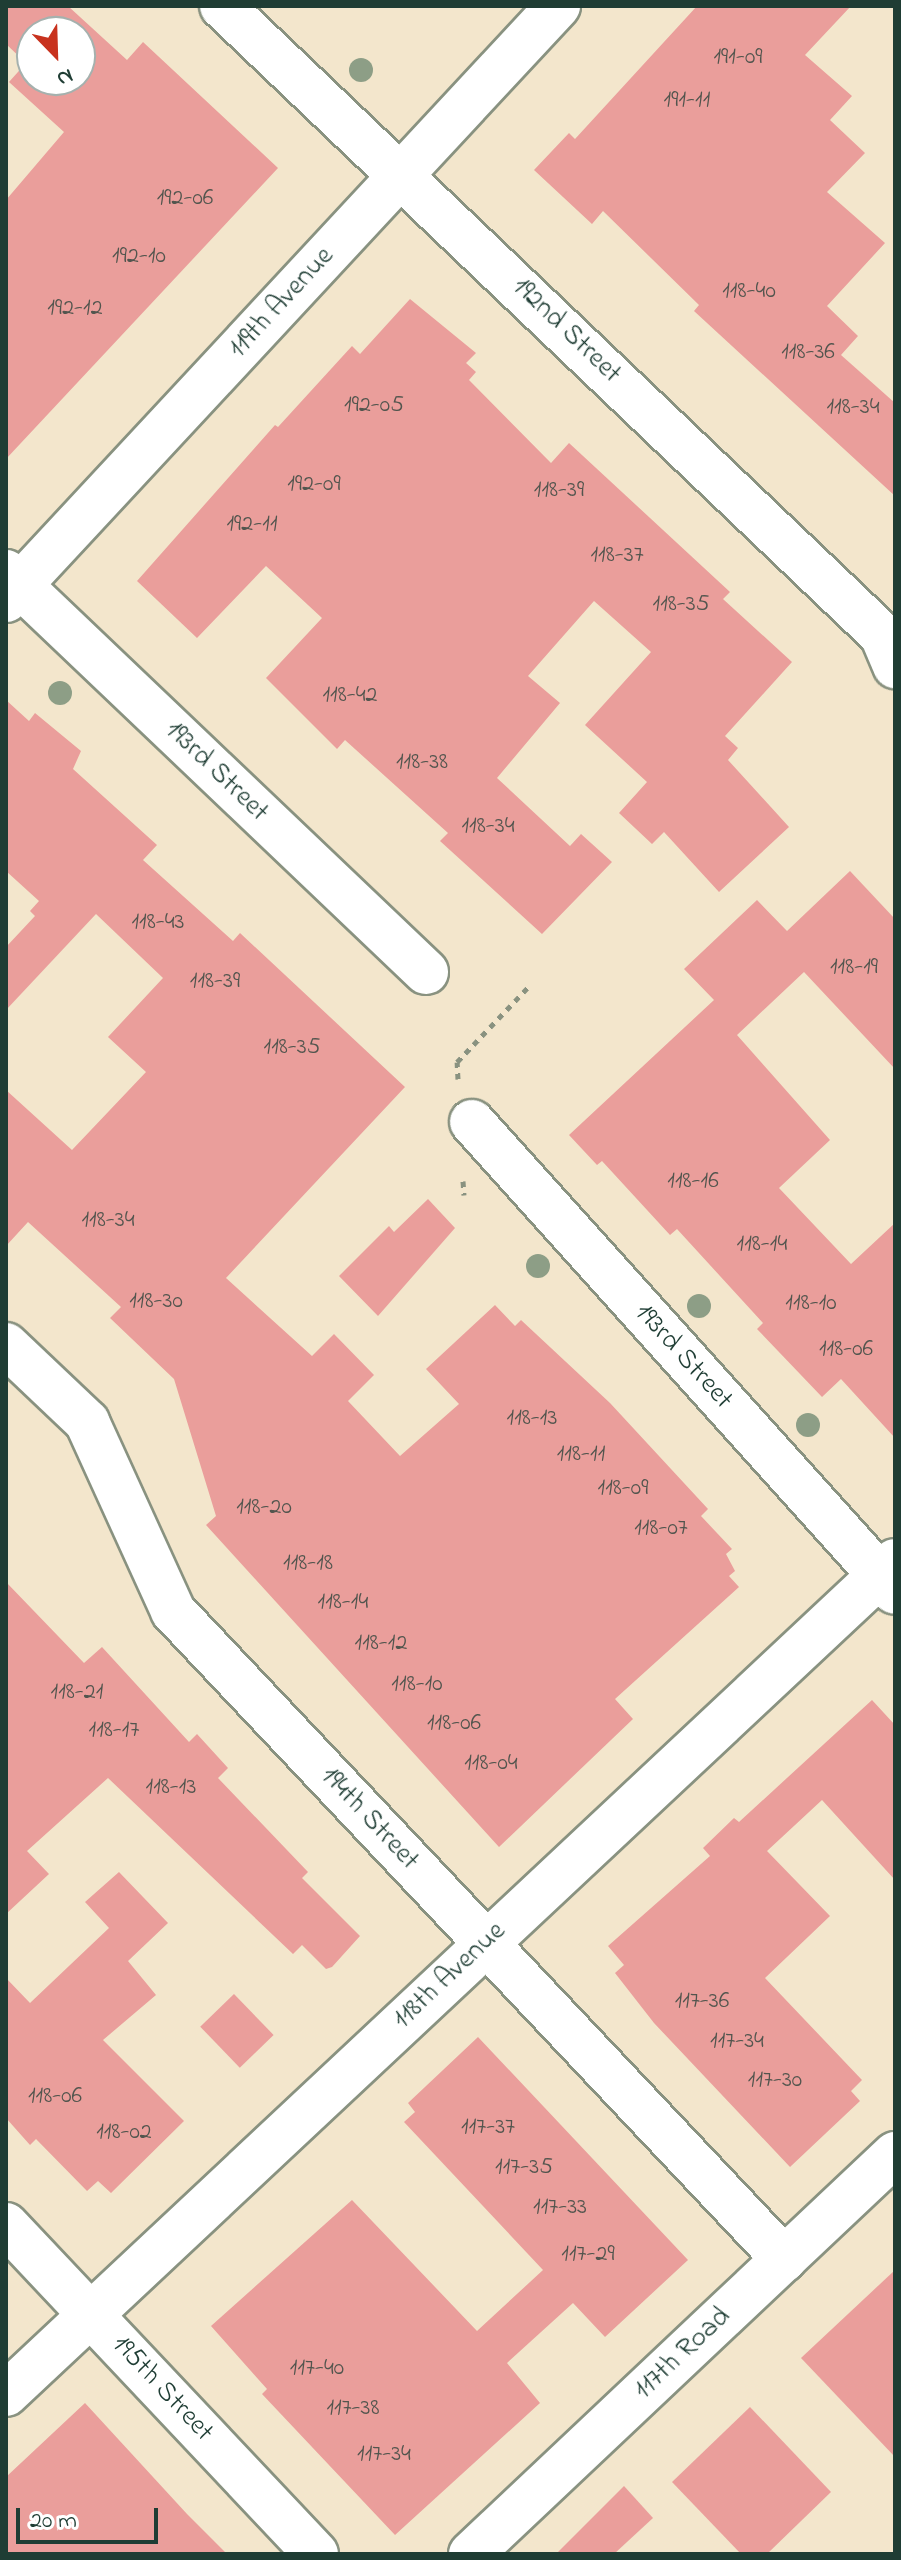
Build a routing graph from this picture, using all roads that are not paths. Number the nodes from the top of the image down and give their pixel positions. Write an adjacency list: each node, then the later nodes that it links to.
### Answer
1 (222, 6): 3 (street, 192nd Street)
2 (558, 6): 3 (street, 119th Avenue)
3 (402, 173): 4 (street, 119th Avenue); 5 (street, 192nd Street)
4 (11, 586): 6 (street, 193rd Street)
5 (895, 666)
6 (426, 972)
7 (472, 1122): 9 (street, 193rd Street)
8 (6, 1345): 10 (street, 194th Street)
9 (890, 1576): 10 (street, 118th Avenue)
10 (486, 1942): 13 (street, 194th Street); 14 (street, 118th Avenue)
11 (895, 2154): 13 (street, 117th Road)
12 (6, 2225): 14 (street, 195th Street)
13 (784, 2259): 17 (street, 117th Road)
14 (92, 2313): 15 (street, 118th Avenue); 16 (street, 195th Street)
15 (6, 2394)
16 (316, 2554)
17 (471, 2554)

